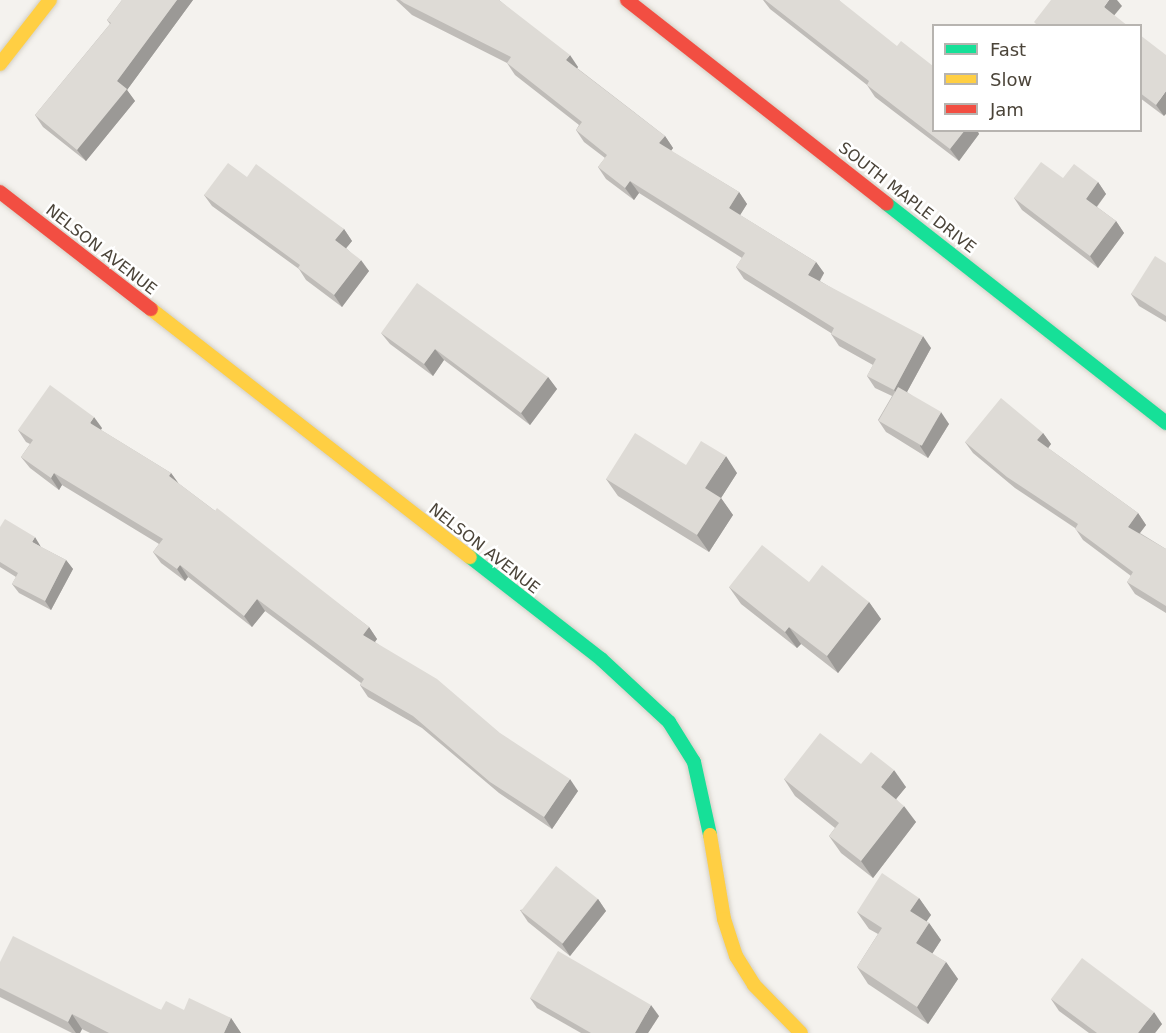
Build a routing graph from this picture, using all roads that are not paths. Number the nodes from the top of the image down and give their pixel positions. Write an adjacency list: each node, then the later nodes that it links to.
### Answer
1 (50, 0): 3 (street)
2 (627, 0): 5 (street, SOUTH MAPLE DRIVE)
3 (0, 64)
4 (0, 192): 6 (street, NELSON AVENUE)
5 (1166, 423)
6 (801, 1033)

